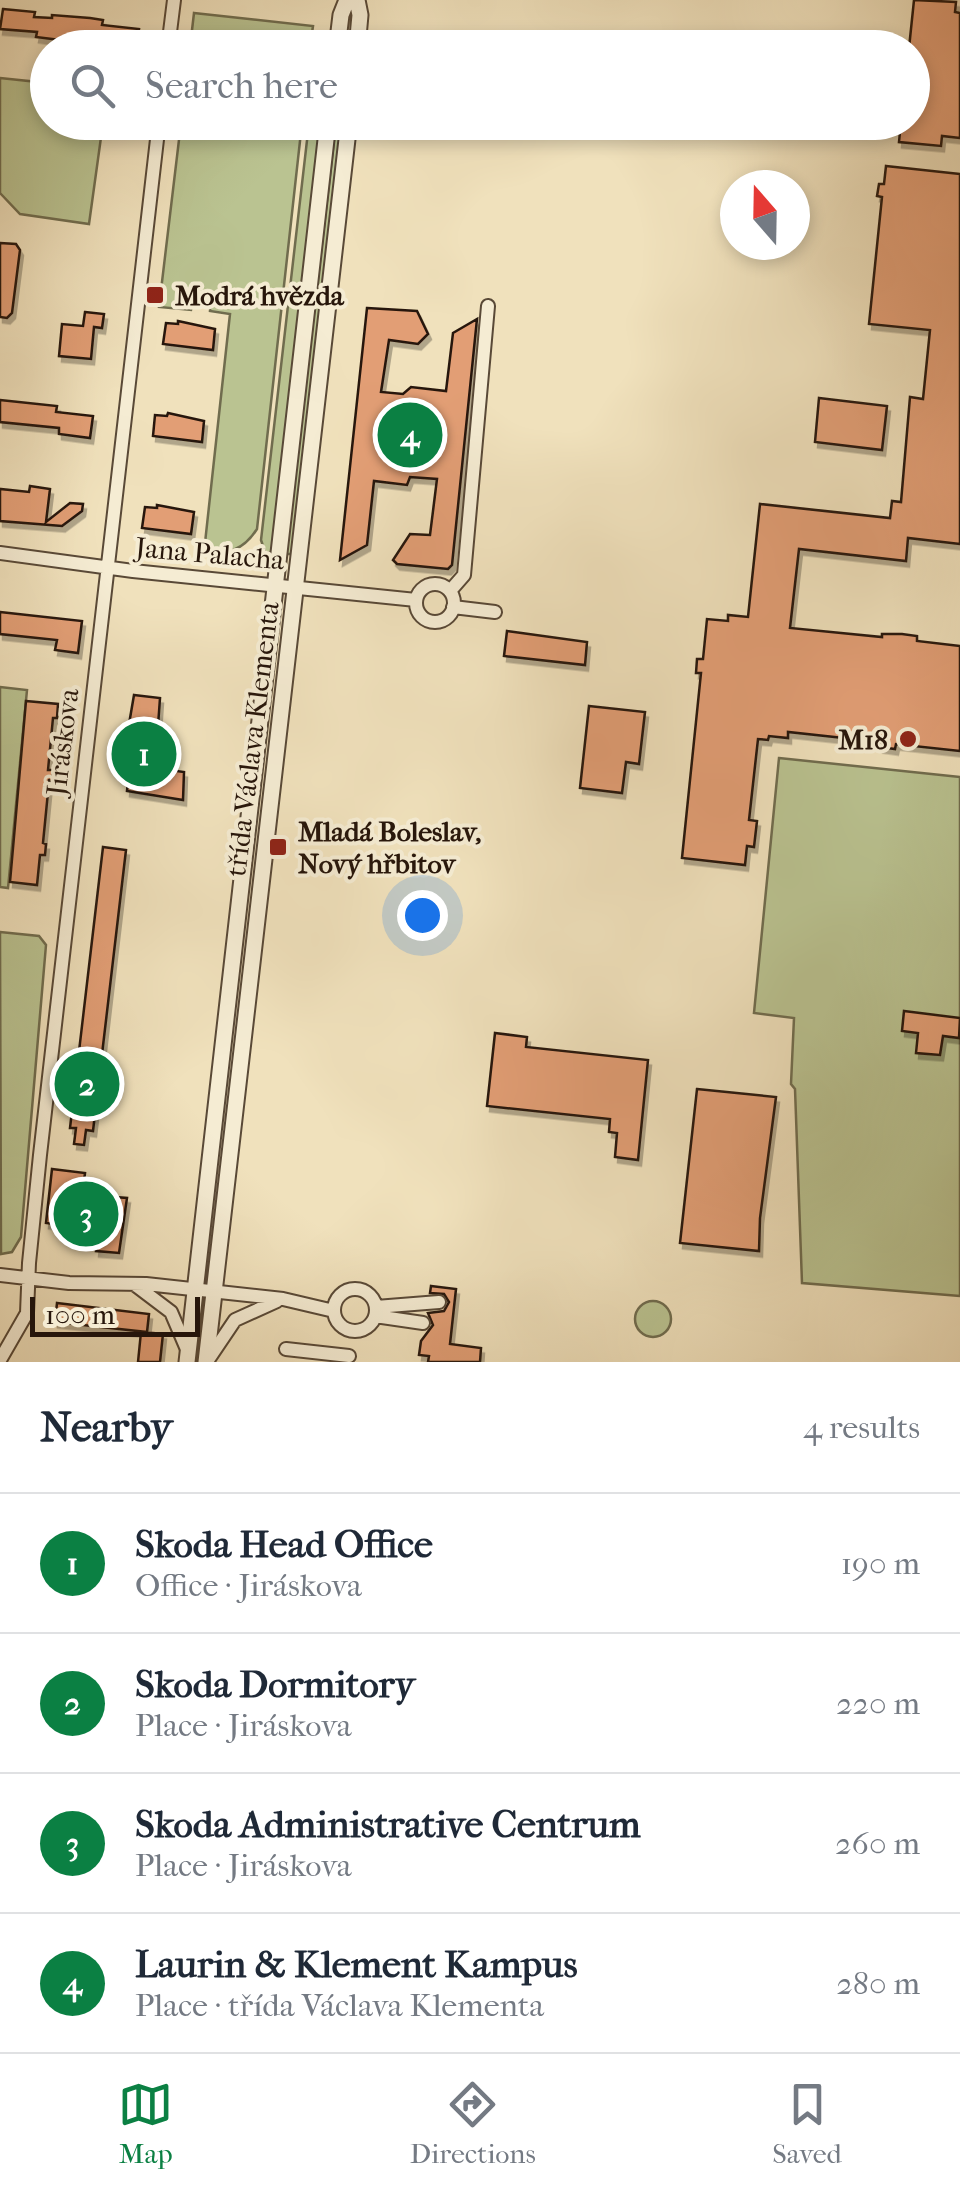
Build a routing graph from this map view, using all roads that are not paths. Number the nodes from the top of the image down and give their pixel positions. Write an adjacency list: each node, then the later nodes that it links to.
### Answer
1 (174, 0): 4 (street)
2 (347, 0): 5 (street)
3 (357, 0): 6 (street)
4 (170, 30)
5 (339, 30)
6 (359, 30)
7 (157, 140): 12 (street, Jiráskova)
8 (326, 140): 13 (street, třída Václava Klementa)
9 (346, 140): 14 (street, třída Václava Klementa)
10 (488, 306): 15 (street)
11 (0, 553): 12 (street, Jana Palacha)
12 (107, 568): 13 (street, Jana Palacha); 20 (street, Jiráskova)
13 (277, 584): 14 (street, Jana Palacha); 22 (street, třída Václava Klementa)
14 (295, 586): 16 (street, Jana Palacha); 23 (street, třída Václava Klementa)
15 (450, 591): 16 (street); 17 (street)
16 (416, 600): 17 (street)
17 (453, 607): 18 (street)
18 (495, 612)
19 (0, 1275): 20 (street)
20 (29, 1278): 21 (street); 33 (street, Jiráskova)
21 (132, 1282): 22 (street); 34 (street)
22 (195, 1290): 23 (street); 34 (street, třída Václava Klementa)
23 (213, 1292): 24 (street); 35 (street, třída Václava Klementa)
24 (283, 1299): 26 (street); 35 (street)
25 (439, 1302): 27 (street)
26 (334, 1311): 27 (street); 29 (street)
27 (376, 1312): 28 (street); 29 (street)
28 (422, 1323)
29 (352, 1330): 32 (street)
30 (286, 1349): 31 (street)
31 (305, 1356): 32 (street)
32 (352, 1359)
33 (0, 1360)
34 (187, 1360)
35 (206, 1362)

